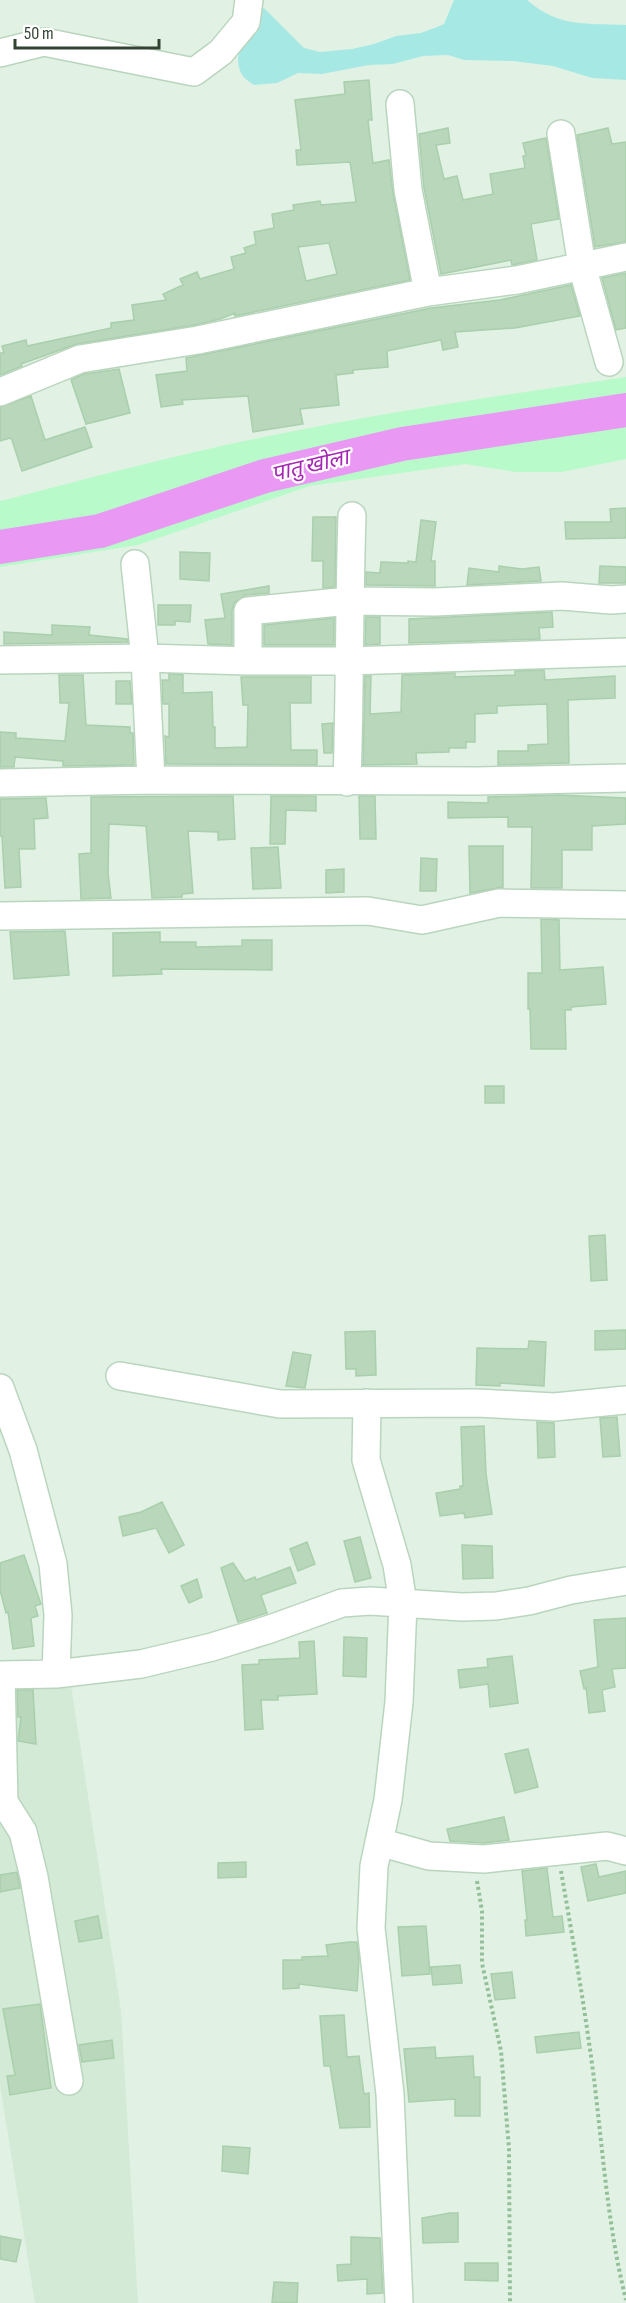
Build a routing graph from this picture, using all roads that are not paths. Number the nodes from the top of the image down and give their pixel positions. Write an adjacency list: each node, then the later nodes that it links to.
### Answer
1 (249, 0): 2 (street)
2 (0, 53)
3 (400, 104): 7 (street)
4 (561, 134): 6 (street)
5 (626, 257): 6 (street)
6 (582, 266): 7 (street); 8 (street)
7 (428, 292): 9 (street)
8 (609, 362)
9 (0, 392)
10 (352, 516): 13 (street)
11 (135, 564): 15 (street)
12 (626, 599): 13 (street)
13 (349, 601): 17 (street); 18 (street)
14 (626, 652): 18 (street)
15 (145, 658): 16 (street); 17 (street); 20 (street)
16 (0, 660)
17 (248, 661): 18 (street)
18 (348, 661): 21 (street)
19 (626, 778): 21 (street)
20 (151, 780): 21 (street); 22 (street)
21 (347, 782)
22 (0, 783)
23 (626, 904): 24 (street)
24 (0, 916)
25 (120, 1376): 28 (street)
26 (0, 1388): 31 (street)
27 (626, 1400): 28 (street)
28 (367, 1403): 30 (street)
29 (626, 1581): 30 (street)
30 (403, 1603): 31 (street); 33 (street)
31 (56, 1674): 32 (street)
32 (0, 1675): 35 (street)
33 (379, 1842): 34 (street); 36 (street)
34 (626, 1851)
35 (69, 2082)
36 (399, 2303)

